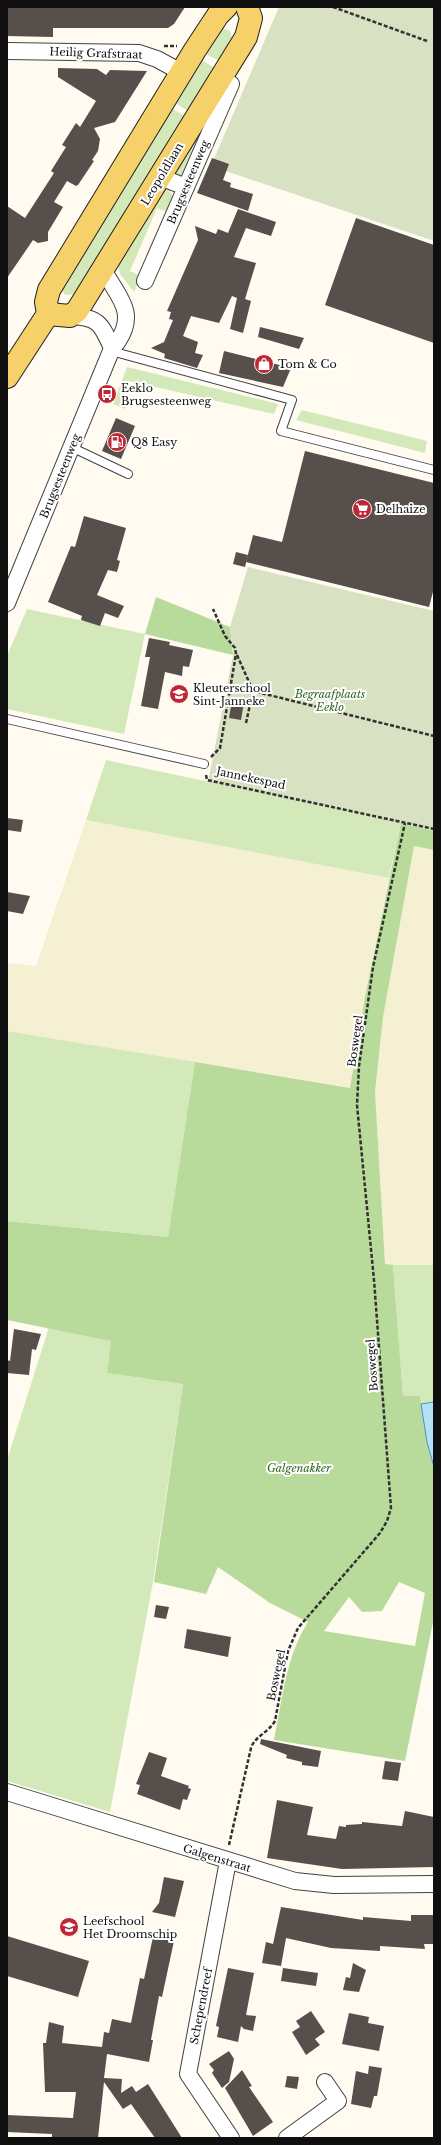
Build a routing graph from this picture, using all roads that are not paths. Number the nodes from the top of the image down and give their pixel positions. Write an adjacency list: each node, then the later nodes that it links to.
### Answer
1 (226, 7): 4 (main road)
2 (249, 8): 6 (main road, Leopoldlaan)
3 (7, 51): 4 (street, Heilig Grafstraat)
4 (181, 72): 10 (main road)
5 (231, 84): 7 (street, Brugsesteenweg)
6 (160, 177): 7 (street); 8 (main road, Leopoldlaan)
7 (186, 187): 9 (street, Brugsesteenweg)
8 (103, 269): 11 (main road, Leopoldlaan); 12 (street, Brugsesteenweg)
9 (145, 281)
10 (48, 314): 11 (main road); 13 (main road)
11 (70, 316): 12 (street)
12 (111, 349): 14 (street, Brugsesteenweg); 15 (lane)
13 (7, 378)
14 (71, 447): 16 (lane); 17 (street, Brugsesteenweg)
15 (434, 470)
16 (128, 474)
17 (7, 603)
18 (7, 719): 19 (lane, Jannekespad)
19 (204, 764)
20 (7, 1792): 21 (street, Galgenstraat)
21 (228, 1861): 22 (street, Galgenstraat); 24 (street, Schependreef)
22 (434, 1884)
23 (325, 2082): 25 (street)
24 (231, 2138)
25 (287, 2138)

